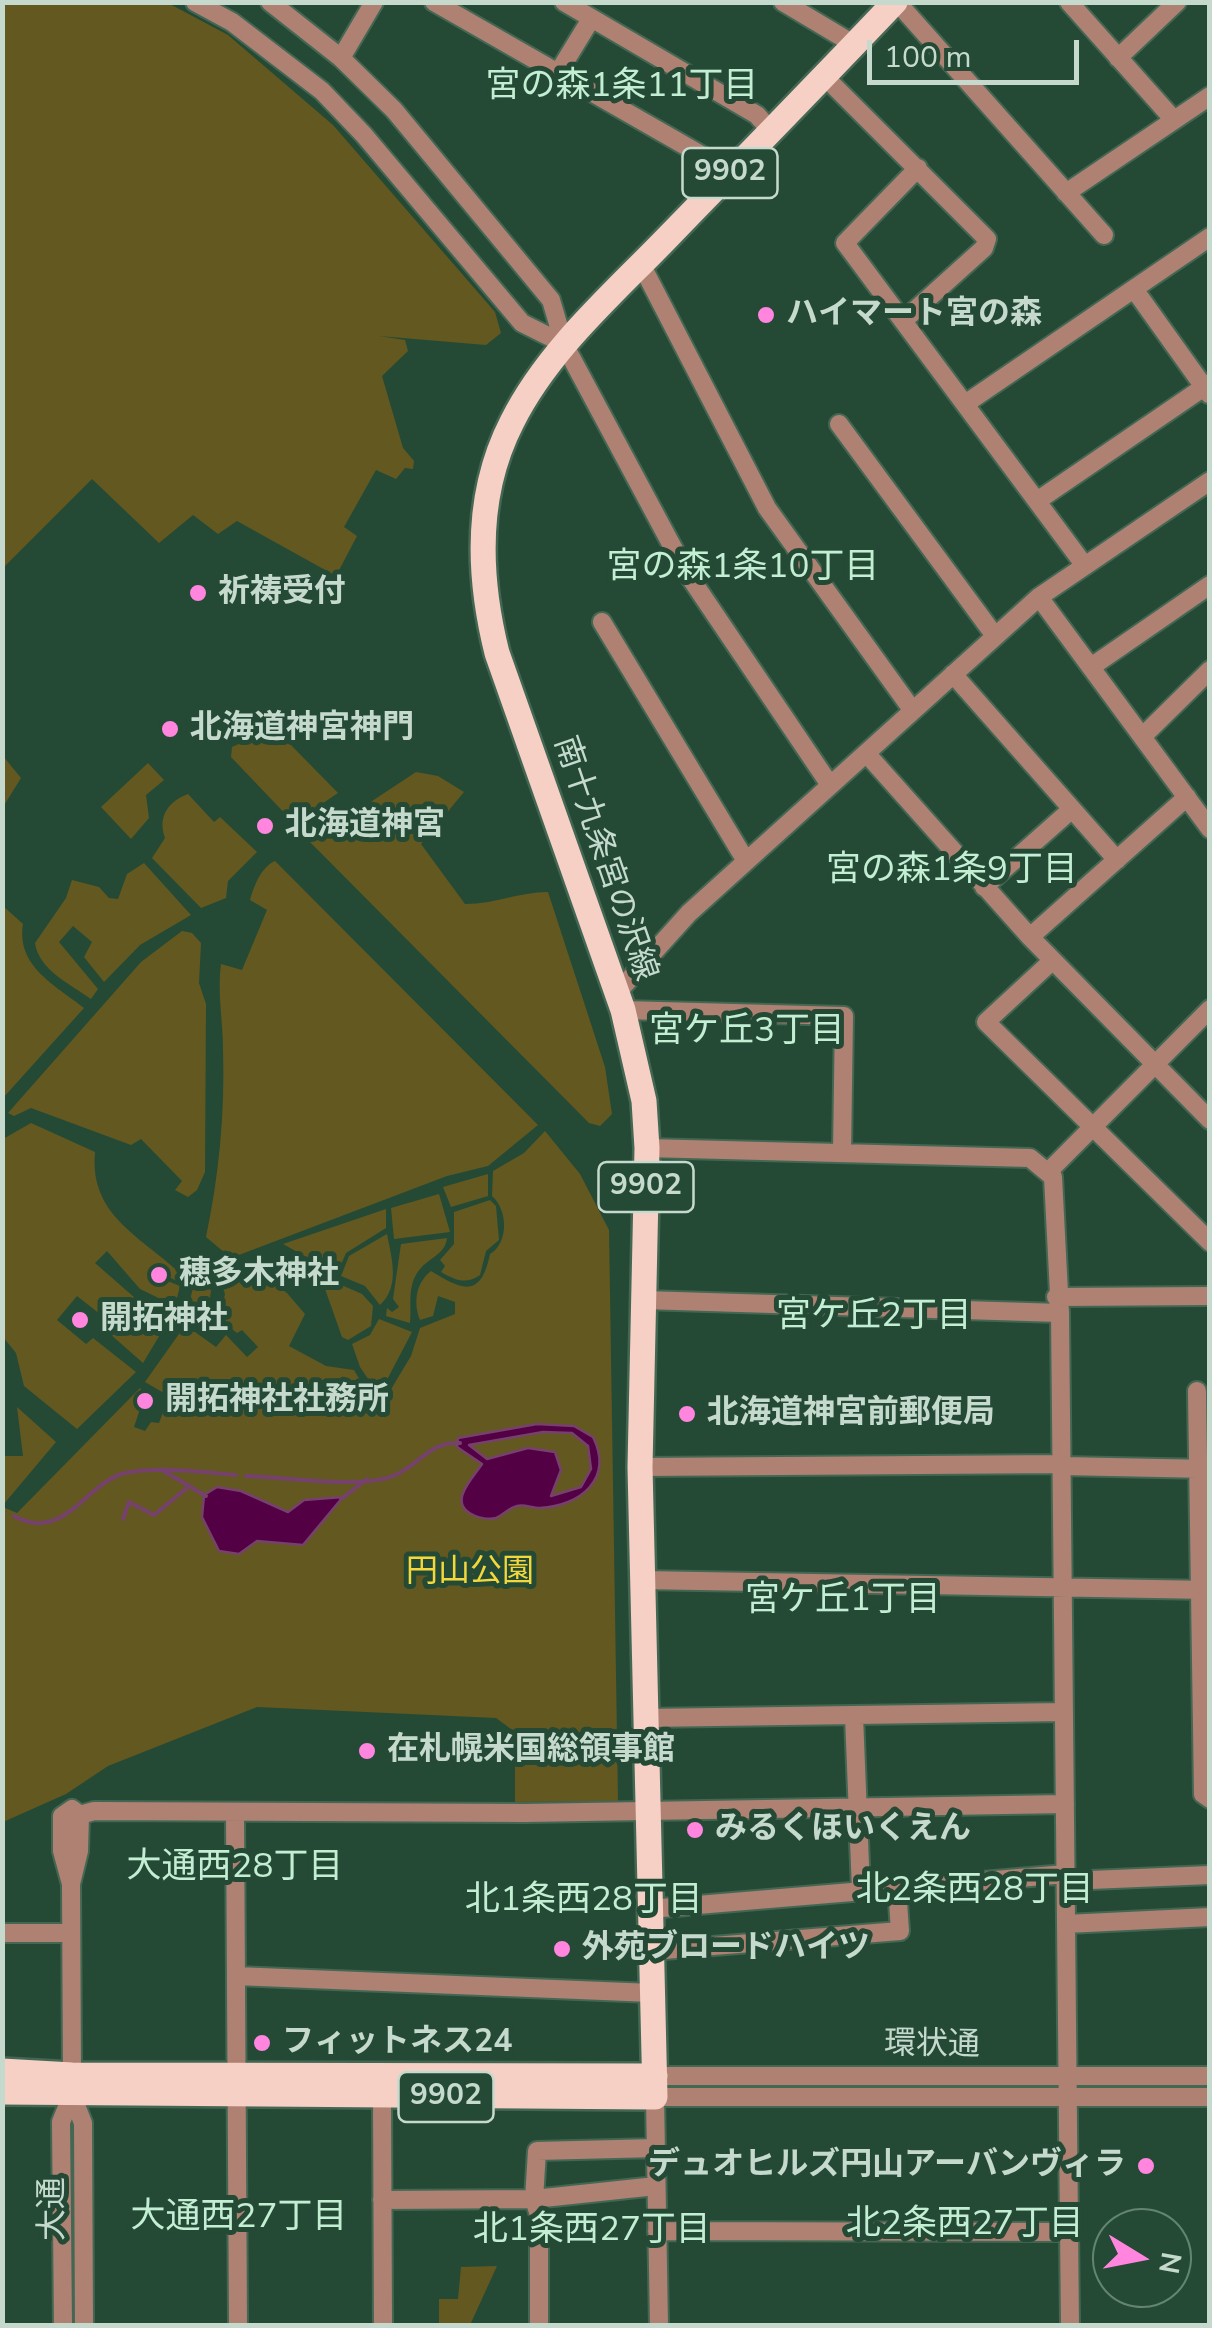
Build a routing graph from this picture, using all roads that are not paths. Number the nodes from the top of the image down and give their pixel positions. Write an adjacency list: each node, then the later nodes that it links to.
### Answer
1 (195, 2): 27 (street)
2 (270, 2): 12 (street)
3 (374, 2): 12 (street)
4 (434, 2): 14 (street)
5 (564, 2): 10 (street)
6 (783, 2): 11 (street)
7 (896, 2): 11 (main road, 南十九条宮の沢線 / 9902); 21 (street)
8 (1069, 2): 13 (street)
9 (1177, 2): 13 (street)
10 (591, 19): 14 (street); 18 (street)
11 (854, 44): 15 (main road, 南十九条宮の沢線 / 9902)
12 (341, 58): 27 (street)
13 (1118, 58): 17 (street)
14 (558, 74): 20 (street)
15 (824, 76): 18 (main road, 南十九条宮の沢線 / 9902); 19 (street)
16 (1210, 96): 17 (street)
17 (1174, 120): 21 (street)
18 (771, 131): 20 (main road, 南十九条宮の沢線 / 9902)
19 (918, 168): 26 (street); 26 (street)
20 (731, 172): 24 (main road, 南十九条宮の沢線 / 9902)
21 (1066, 192): 22 (street)
22 (1104, 235)
23 (1210, 238): 25 (street)
24 (641, 264): 27 (main road, 南十九条宮の沢線 / 9902); 41 (street)
25 (1134, 289): 28 (street); 29 (street)
26 (903, 320): 29 (street)
27 (564, 344): 44 (street); 53 (main road, 南十九条宮の沢線 / 9902)
28 (1208, 388): 32 (street)
29 (965, 404): 32 (street)
30 (838, 424): 37 (street)
31 (1210, 481): 33 (street)
32 (1038, 501): 33 (street)
33 (1085, 566): 35 (street)
34 (1210, 586): 38 (street)
35 (1039, 597): 37 (street); 38 (street)
36 (602, 622): 48 (street)
37 (995, 636): 40 (street)
38 (1091, 668): 42 (street)
39 (1210, 670): 42 (street)
40 (953, 674): 41 (street); 46 (street)
41 (913, 710): 43 (street)
42 (1142, 737): 45 (street)
43 (866, 753): 44 (street); 50 (street)
44 (830, 785): 48 (street)
45 (1187, 797): 47 (street); 49 (street)
46 (1072, 810): 49 (street); 50 (street)
47 (1210, 829)
48 (746, 860): 53 (street)
49 (1117, 860): 51 (street)
50 (984, 887): 51 (street)
51 (1030, 937): 52 (street)
52 (1052, 961): 55 (street); 57 (street)
53 (620, 1002): 58 (main road, 南十九条宮の沢線 / 9902); 59 (street)
54 (1210, 1008): 55 (street)
55 (1154, 1065): 56 (street); 57 (street)
56 (1210, 1120)
57 (1091, 1128): 60 (street); 61 (street)
58 (647, 1148): 59 (street); 63 (main road, 南十九条宮の沢線 / 9902)
59 (842, 1153): 60 (street)
60 (1050, 1170): 64 (street)
61 (1210, 1242)
62 (1210, 1296): 64 (street)
63 (644, 1300): 64 (street); 67 (main road, 南十九条宮の沢線 / 9902)
64 (1058, 1305): 66 (street)
65 (1197, 1391): 68 (street)
66 (1062, 1465): 67 (street); 68 (street); 70 (street)
67 (640, 1467): 69 (main road, 南十九条宮の沢線 / 9902)
68 (1204, 1468): 71 (street)
69 (642, 1580): 70 (street); 75 (main road, 南十九条宮の沢線 / 9902)
70 (1063, 1588): 71 (street); 73 (street)
71 (1205, 1590): 72 (street)
72 (1204, 1696): 76 (street)
73 (1064, 1712): 74 (street); 77 (street)
74 (854, 1716): 75 (street); 78 (street)
75 (645, 1718): 79 (main road, 南十九条宮の沢線 / 9902)
76 (1210, 1799)
77 (1065, 1804): 78 (street); 82 (street)
78 (857, 1808): 79 (street); 84 (street)
79 (647, 1810): 80 (street); 85 (main road, 南十九条宮の沢線 / 9902)
80 (235, 1813): 88 (street, 大通); 91 (street)
81 (1210, 1875): 82 (street)
82 (1066, 1877): 83 (street); 87 (street)
83 (897, 1887): 84 (street); 90 (street)
84 (860, 1890): 85 (street)
85 (650, 1908): 90 (main road, 南十九条宮の沢線 / 9902)
86 (1210, 1918): 87 (street)
87 (1066, 1924): 95 (street)
88 (71, 1933): 89 (street); 96 (street, 大通)
89 (2, 1934)
90 (651, 1951): 92 (main road, 南十九条宮の沢線 / 9902)
91 (236, 1976): 92 (street); 97 (street)
92 (652, 1994): 98 (main road, 南十九条宮の沢線 / 9902)
93 (2, 2070): 96 (main road, 9902)
94 (1210, 2076): 95 (street, 環状通)
95 (1068, 2078): 98 (street, 環状通); 102 (street)
96 (72, 2085): 97 (main road, 9902); 99 (main road, 9902); 109 (street, 大通); 110 (street, 大通)
97 (237, 2086): 98 (main road, 9902); 100 (main road, 9902); 111 (street)
98 (655, 2086): 100 (main road, 9902); 102 (street, 環状通); 103 (street)
99 (2, 2092)
100 (382, 2096): 106 (street)
101 (1210, 2097): 102 (street, 環状通)
102 (1068, 2099): 108 (street)
103 (656, 2148): 104 (street); 105 (street)
104 (656, 2186): 105 (street); 107 (street)
105 (534, 2198): 106 (street); 113 (street)
106 (382, 2200): 112 (street)
107 (658, 2231): 108 (street); 114 (street)
108 (1069, 2232): 115 (street)
109 (63, 2326)
110 (84, 2326)
111 (238, 2326)
112 (382, 2326)
113 (539, 2326)
114 (659, 2326)
115 (1070, 2326)

